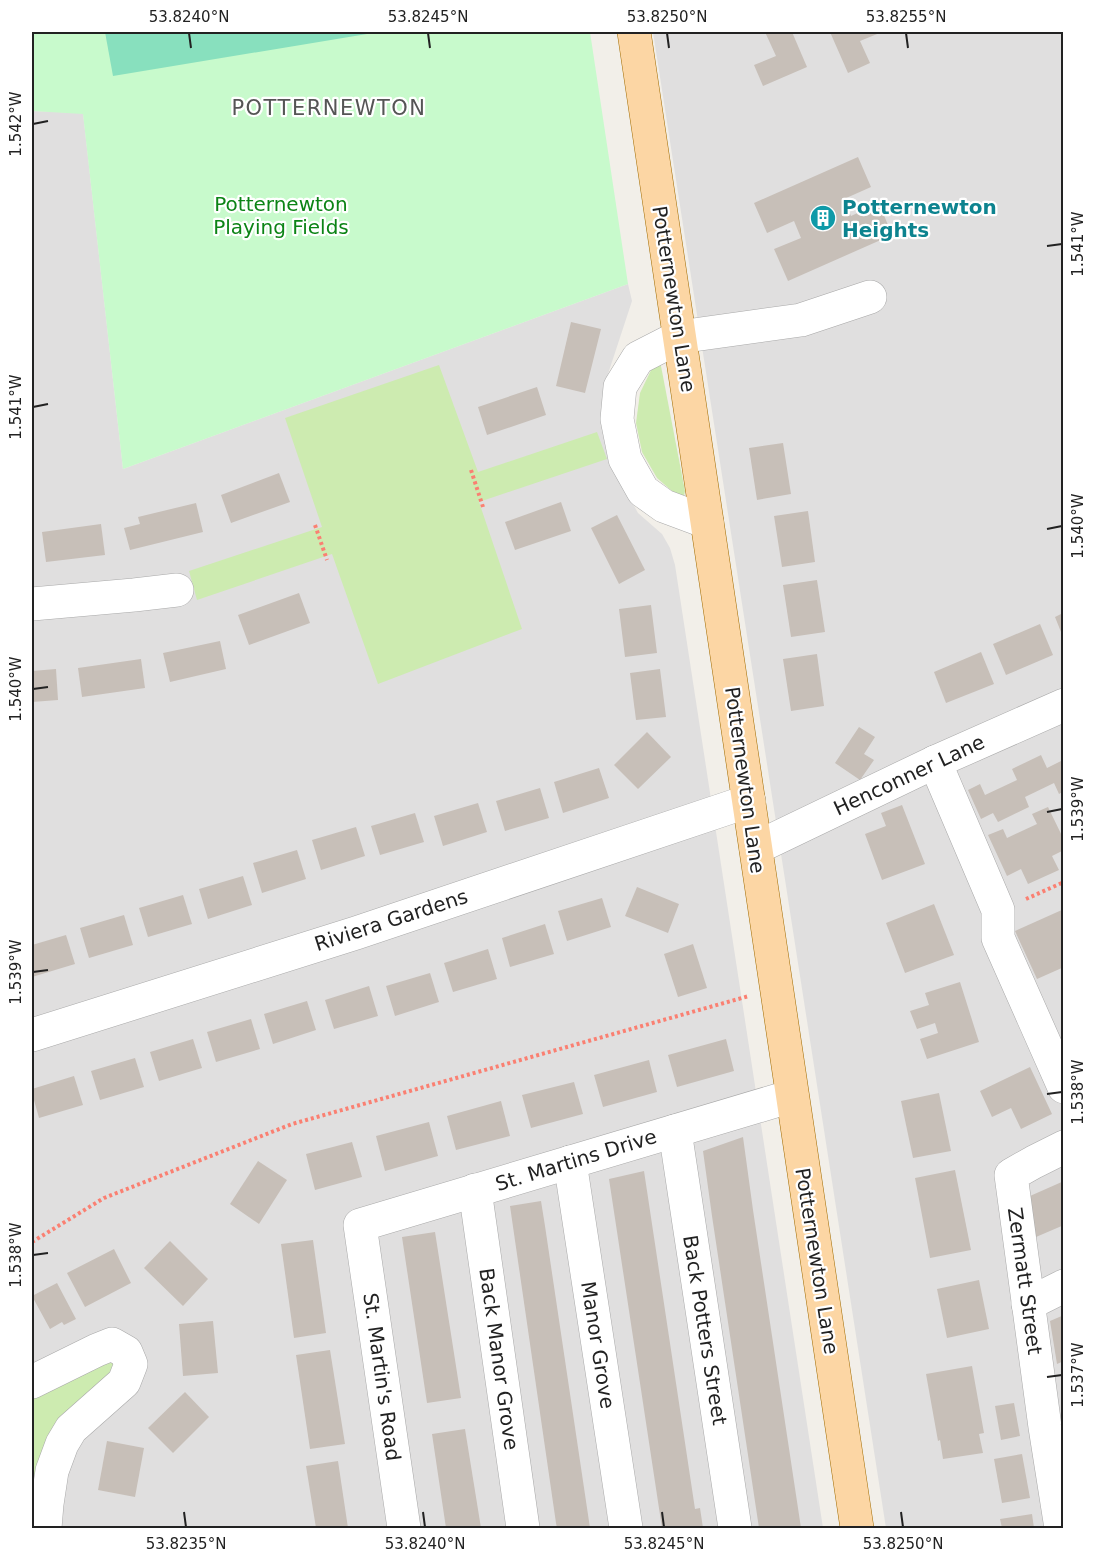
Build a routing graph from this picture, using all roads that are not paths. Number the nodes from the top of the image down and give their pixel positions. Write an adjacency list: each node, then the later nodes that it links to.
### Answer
1 (634, 32): 3 (main road, Potternewton Lane)
2 (870, 297): 3 (street)
3 (679, 337): 4 (main road, Potternewton Lane); 4 (street)
4 (707, 522): 9 (main road, Potternewton Lane)
5 (177, 590): 6 (street)
6 (32, 604)
7 (1064, 705): 8 (street, Henconner Lane)
8 (934, 762): 10 (street, Henconner Lane); 12 (street)
9 (749, 801): 10 (main road, Potternewton Lane); 11 (street, Riviera Gardens)
10 (756, 848): 13 (main road, Potternewton Lane)
11 (32, 1035)
12 (1064, 1087)
13 (792, 1096): 14 (street, St. Martins Drive); 29 (main road, Potternewton Lane)
14 (675, 1131): 16 (street, St. Martins Drive); 28 (street, Back Potters Street)
15 (1064, 1147): 20 (street, Zermatt Street)
16 (570, 1162): 17 (street, St. Martins Drive); 27 (street, Manor Grove)
17 (475, 1190): 18 (street, St. Martins Drive); 26 (street, Back Manor Grove)
18 (360, 1225): 25 (street, St. Martin's Road)
19 (1064, 1286): 20 (street)
20 (1028, 1304): 22 (street, Zermatt Street)
21 (32, 1382): 24 (street)
22 (1054, 1423): 30 (street, Zermatt Street)
23 (32, 1512): 24 (street)
24 (45, 1528)
25 (404, 1528)
26 (523, 1528)
27 (626, 1528)
28 (735, 1528)
29 (857, 1528)
30 (1061, 1528)

